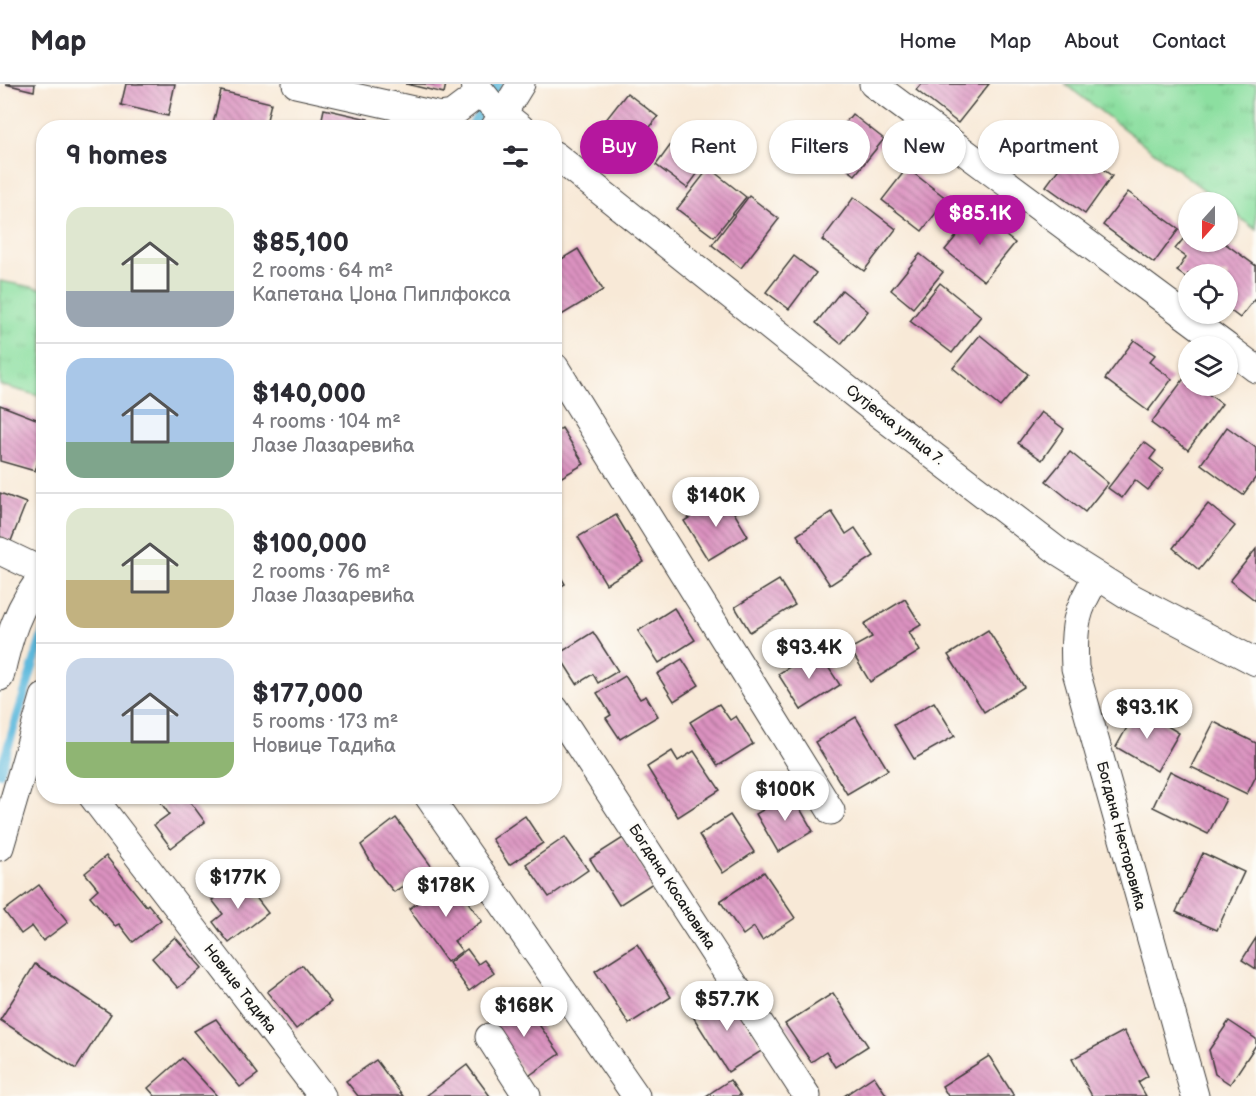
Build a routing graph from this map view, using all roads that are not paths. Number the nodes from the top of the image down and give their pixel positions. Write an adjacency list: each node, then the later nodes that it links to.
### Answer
1 (296, 84): 4 (street)
2 (520, 84): 6 (street)
3 (873, 84): 8 (street)
4 (478, 88): 5 (street)
5 (504, 120)
6 (507, 120)
7 (562, 160): 14 (street, Сутјеска улица 7.)
8 (1211, 336)
9 (1238, 356): 10 (street)
10 (1256, 369)
11 (562, 378): 22 (street)
12 (0, 551): 13 (street)
13 (36, 569)
14 (1097, 578): 16 (street, Сутјеска улица 7.); 29 (street, Богдана Несторовића)
15 (36, 583): 17 (street)
16 (1256, 662)
17 (0, 677)
18 (562, 720): 28 (street, Богдана Косановића)
19 (35, 755): 23 (street)
20 (98, 804): 25 (street, Новице Тадића)
21 (435, 804): 27 (street)
22 (831, 812)
23 (0, 848)
24 (489, 1037): 26 (street)
25 (322, 1096)
26 (527, 1096)
27 (636, 1096)
28 (807, 1096)
29 (1195, 1096)

